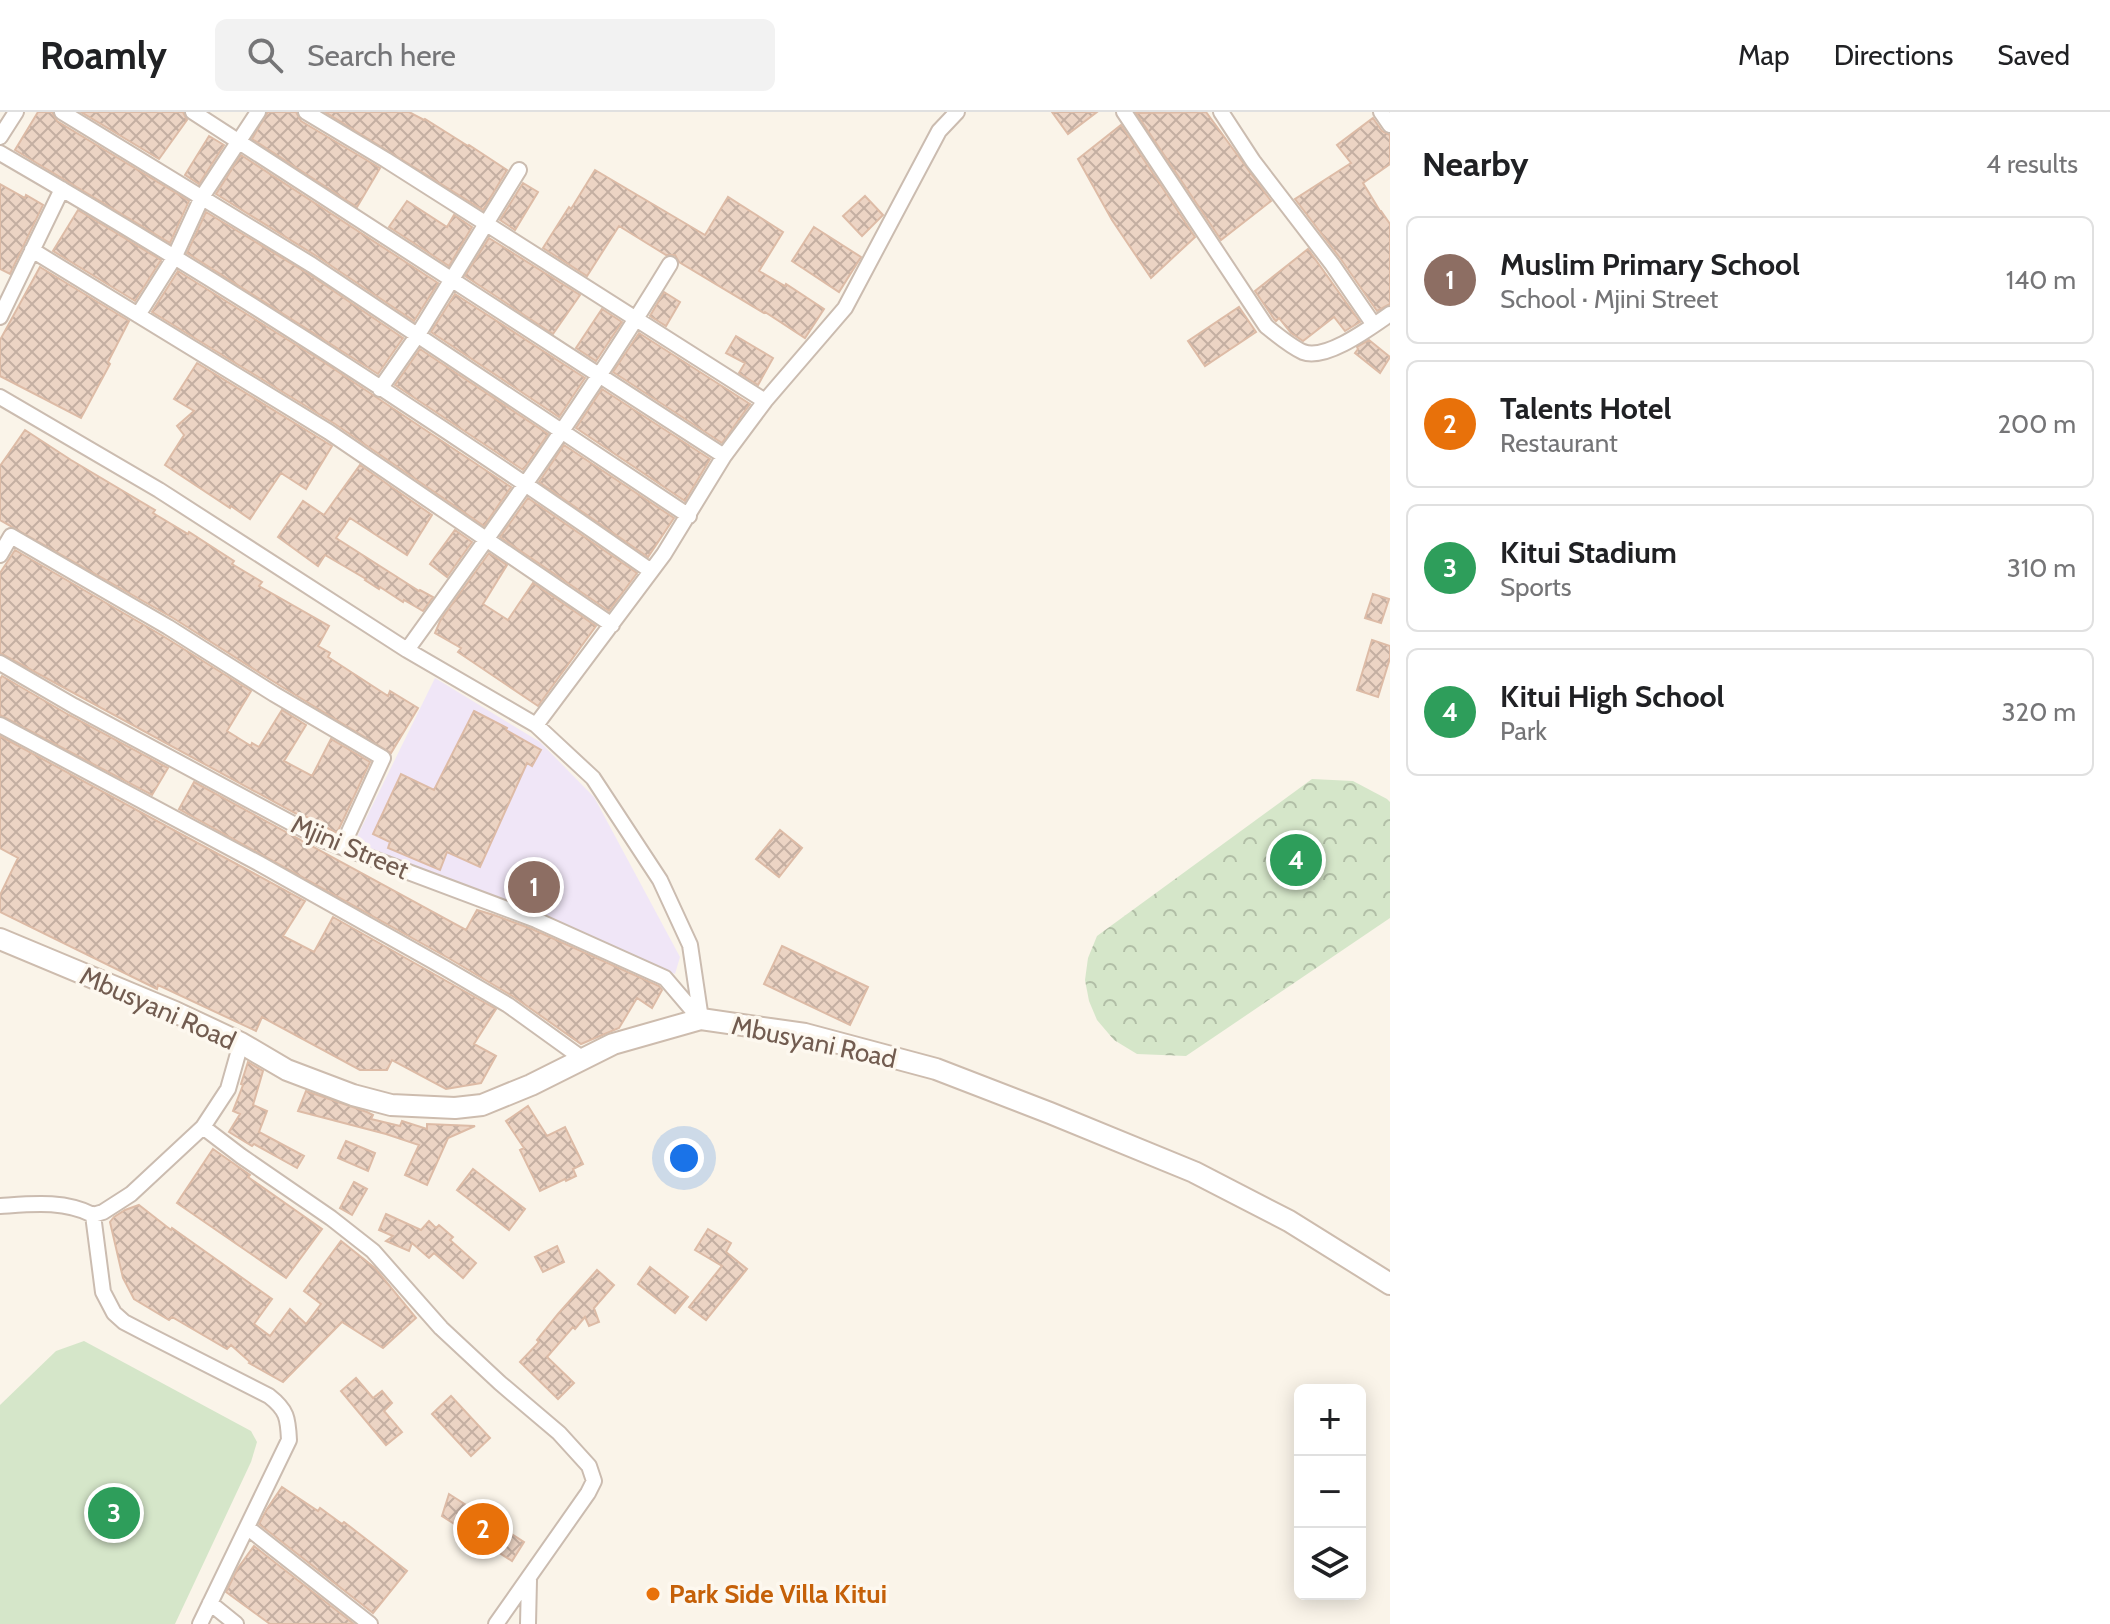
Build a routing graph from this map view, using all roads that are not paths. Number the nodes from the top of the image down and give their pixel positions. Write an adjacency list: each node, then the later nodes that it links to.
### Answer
1 (16, 112): 11 (street)
2 (62, 112): 16 (street)
3 (193, 112): 12 (street)
4 (258, 112): 12 (street)
5 (306, 112): 17 (street)
6 (957, 112): 31 (street)
7 (1124, 112): 26 (street)
8 (1221, 112): 26 (street)
9 (1381, 112): 10 (street)
10 (1390, 125)
11 (0, 137)
12 (239, 142): 16 (street); 21 (street)
13 (0, 153): 15 (street)
14 (519, 170): 17 (street)
15 (62, 189): 18 (street); 19 (street)
16 (202, 197): 19 (street); 27 (street)
17 (486, 226): 21 (street); 25 (street)
18 (32, 250): 22 (street); 24 (street)
19 (174, 258): 24 (street); 29 (street)
20 (670, 264): 25 (street)
21 (451, 280): 27 (street); 28 (street)
22 (2, 306)
23 (1390, 314): 26 (street)
24 (138, 315): 36 (street)
25 (636, 319): 28 (street); 31 (street)
26 (1374, 325)
27 (417, 336): 29 (street); 32 (street)
28 (599, 375): 32 (street); 33 (street)
29 (380, 389): 34 (street)
30 (0, 397): 40 (street)
31 (765, 401): 33 (street)
32 (560, 431): 34 (street); 35 (street)
33 (724, 456): 35 (street)
34 (526, 483): 36 (street); 38 (street)
35 (689, 516): 38 (street)
36 (487, 540): 39 (street); 40 (street)
37 (0, 555): 44 (street)
38 (651, 571): 39 (street)
39 (612, 625): 43 (street)
40 (407, 650): 43 (street)
41 (0, 663): 44 (street, Mjini Street)
42 (0, 725): 48 (street)
43 (536, 725): 46 (street)
44 (342, 847): 46 (street, Mjini Street)
45 (0, 939): 47 (street, Mbusyani Road)
46 (701, 1019): 48 (street, Mbusyani Road); 52 (street, Mbusyani Road)
47 (241, 1043): 48 (street, Mbusyani Road); 49 (street)
48 (583, 1059)
49 (203, 1127): 51 (street); 54 (street)
50 (0, 1206): 51 (street)
51 (93, 1215): 53 (street)
52 (1390, 1284)
53 (248, 1528): 55 (street); 58 (street)
54 (529, 1579): 59 (street); 60 (street)
55 (210, 1603): 56 (street); 57 (street)
56 (200, 1624)
57 (236, 1624)
58 (370, 1624)
59 (496, 1624)
60 (528, 1624)

